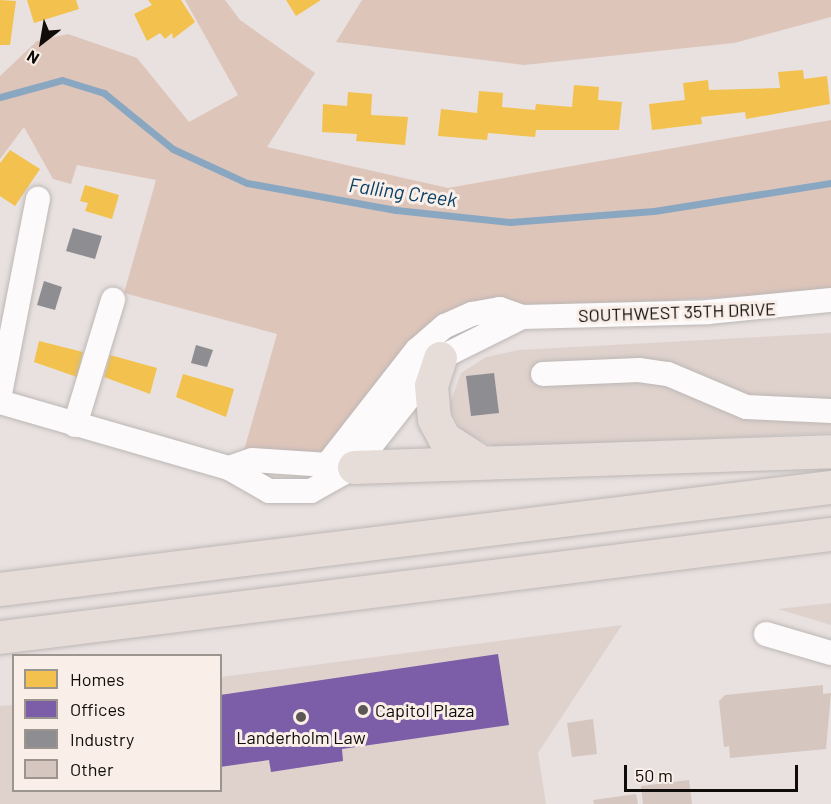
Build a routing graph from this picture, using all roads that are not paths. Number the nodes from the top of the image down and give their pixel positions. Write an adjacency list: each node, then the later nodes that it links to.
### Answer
1 (38, 199): 7 (street)
2 (113, 300): 10 (street)
3 (831, 300): 4 (street, SOUTHWEST 35TH DRIVE)
4 (522, 317): 5 (street, SOUTHWEST 35TH DRIVE); 13 (street, SOUTHWEST 35TH DRIVE)
5 (440, 358): 12 (highway); 13 (street, SOUTHWEST 35TH DRIVE)
6 (543, 374): 9 (street)
7 (0, 394)
8 (0, 402): 10 (street)
9 (831, 411)
10 (75, 425): 13 (street)
11 (831, 451): 12 (highway)
12 (478, 460): 13 (highway)
13 (341, 466)
14 (831, 487): 16 (highway)
15 (831, 534): 18 (highway)
16 (0, 589)
17 (766, 634): 19 (street)
18 (0, 637)
19 (831, 653)

